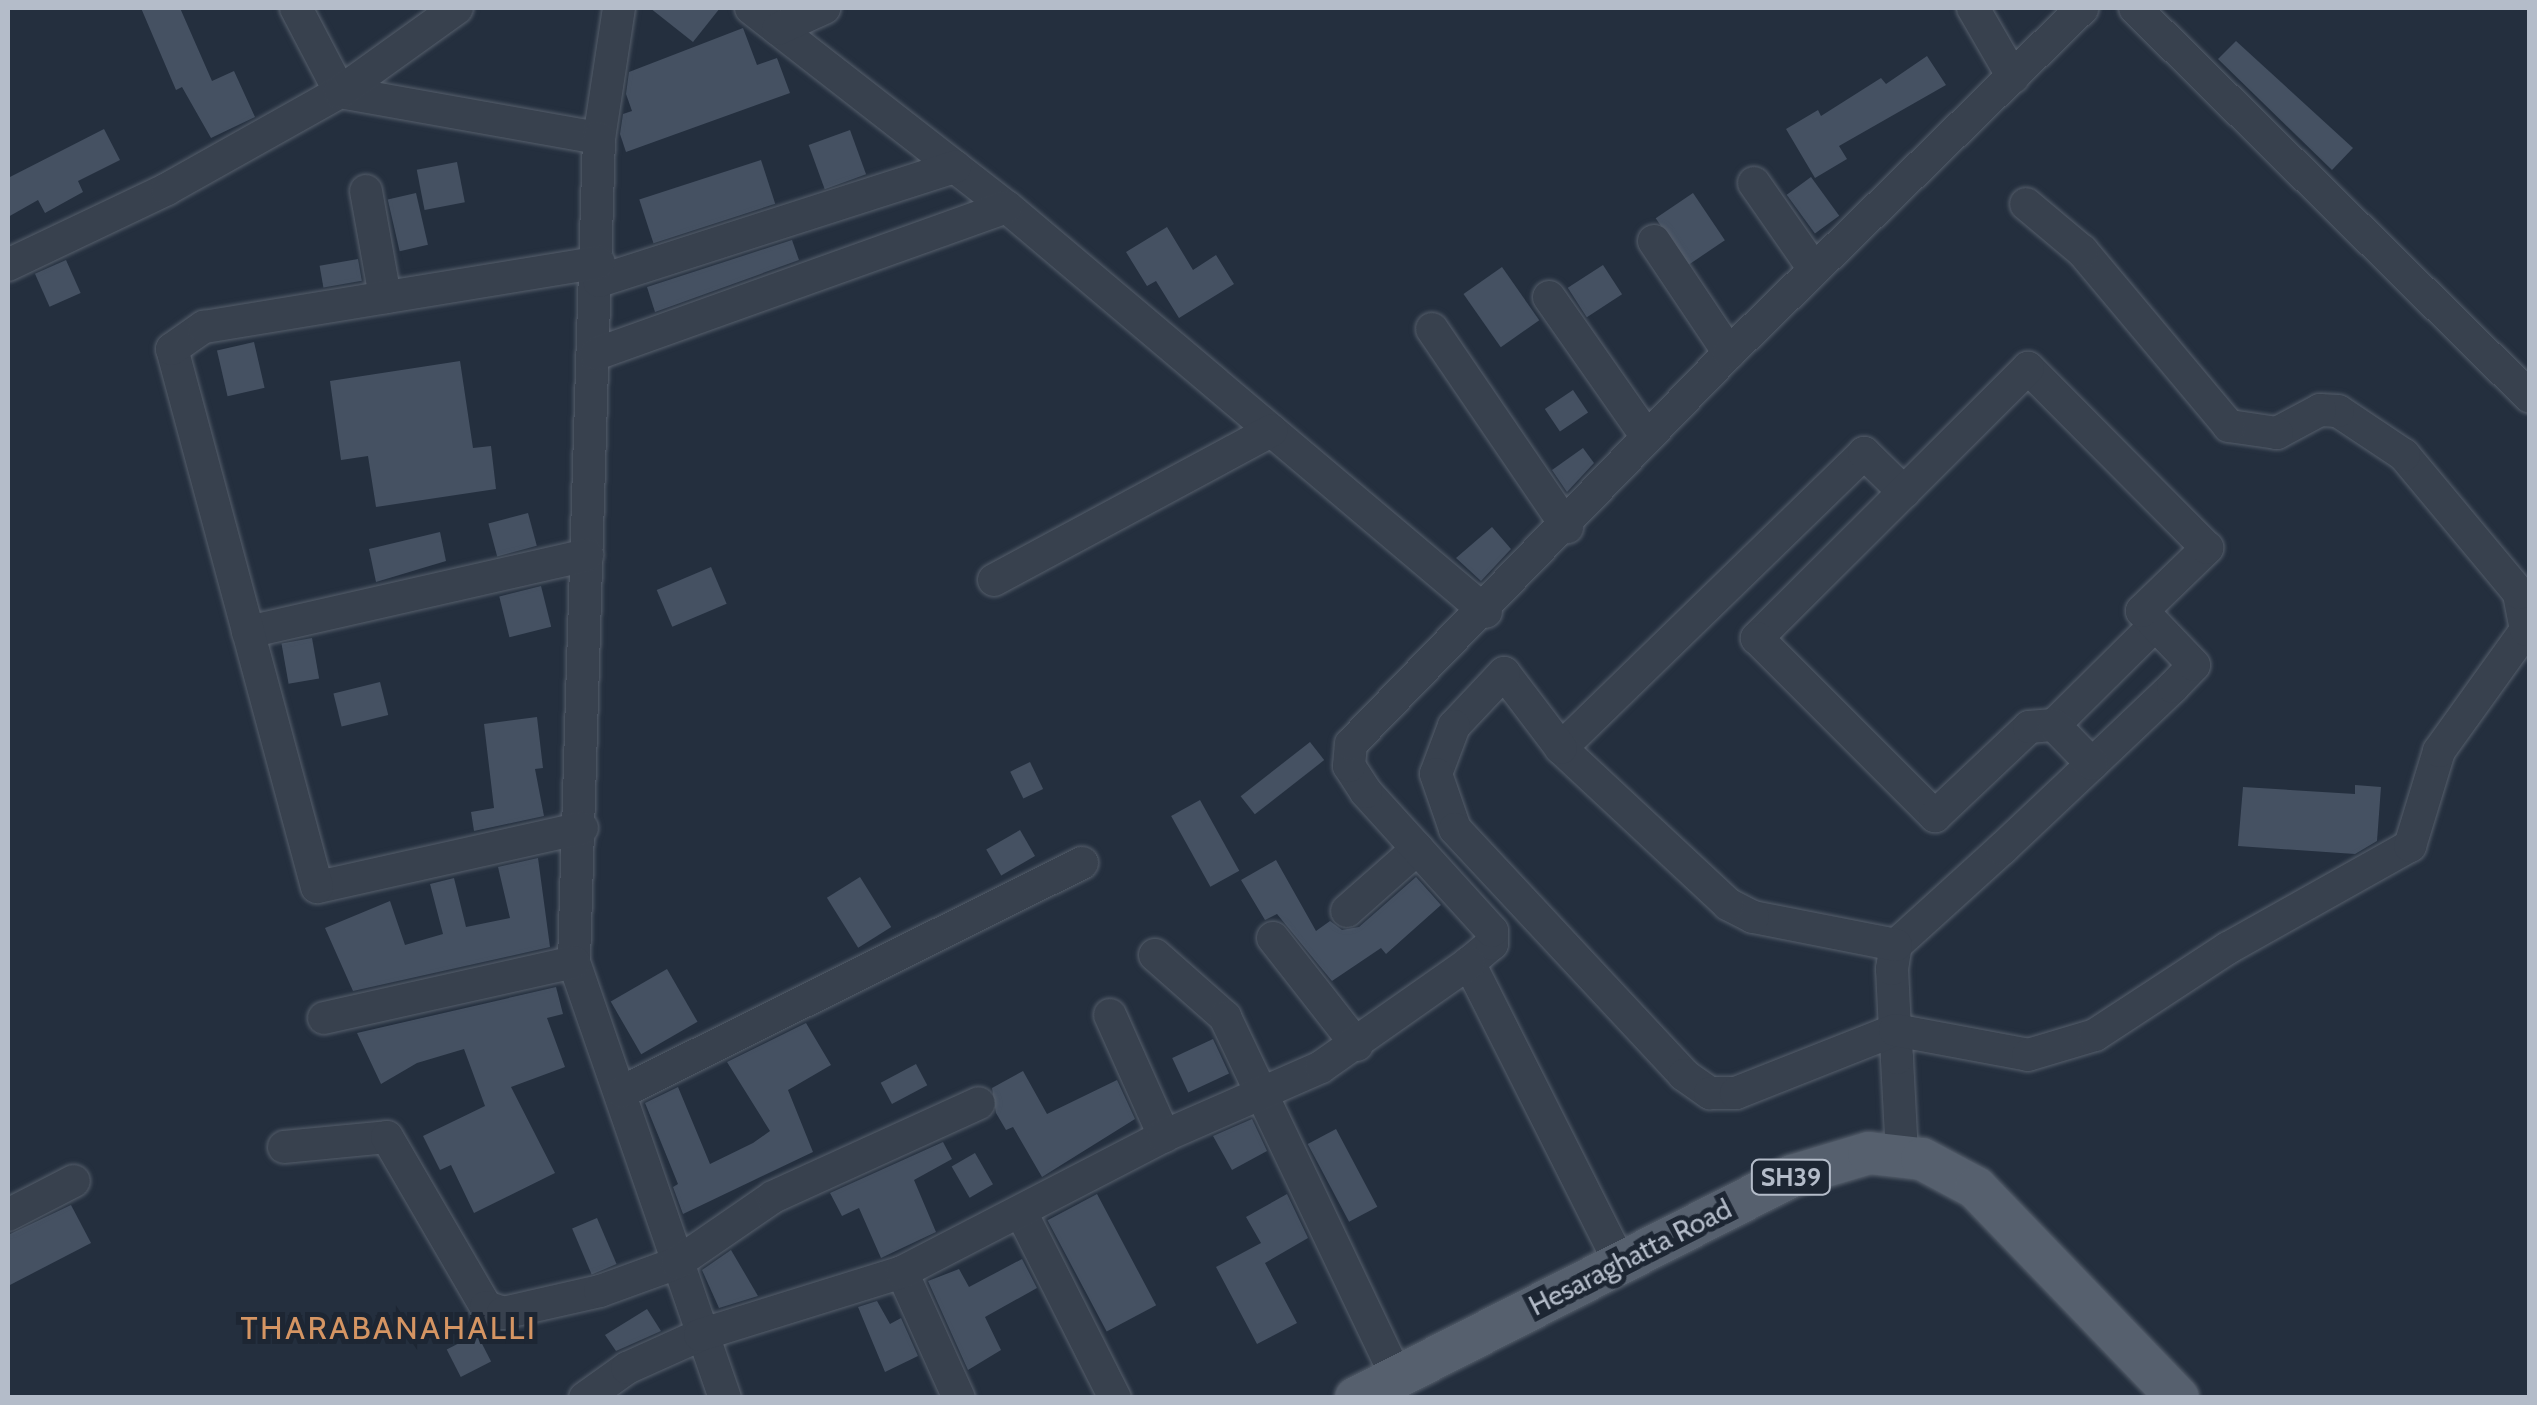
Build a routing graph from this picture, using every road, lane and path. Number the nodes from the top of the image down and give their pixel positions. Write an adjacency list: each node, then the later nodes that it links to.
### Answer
1 (296, 8): 11 (street)
2 (456, 8): 11 (street)
3 (619, 8): 12 (street)
4 (751, 8): 9 (street)
5 (824, 8): 9 (street)
6 (1973, 8): 10 (street)
7 (2083, 8): 10 (street)
8 (2136, 8): 27 (street)
9 (778, 29): 13 (street)
10 (2014, 77): 20 (street)
11 (340, 92): 12 (street); 19 (street)
12 (598, 138): 21 (street)
13 (955, 166): 17 (street); 21 (street)
14 (1754, 183): 20 (street)
15 (366, 191): 23 (street)
16 (2026, 204): 36 (street)
17 (1006, 207): 25 (street); 28 (street)
18 (1654, 240): 26 (street)
19 (8, 265)
20 (1814, 270): 26 (street)
21 (599, 272): 23 (street); 25 (street)
22 (1550, 297): 29 (street)
23 (384, 298): 37 (street)
24 (1432, 329): 31 (street)
25 (596, 354): 32 (street)
26 (1729, 354): 29 (street)
27 (2530, 397)
28 (1271, 430): 33 (street); 34 (street)
29 (1647, 438): 31 (street)
30 (1904, 492): 35 (street); 38 (street); 39 (street)
31 (1567, 527): 34 (street)
32 (588, 555): 37 (street); 41 (street)
33 (994, 580)
34 (1486, 612): 42 (street)
35 (2155, 625): 38 (street); 40 (street)
36 (2528, 631): 52 (street)
37 (248, 632): 41 (street)
38 (2054, 725): 40 (street)
39 (1561, 748): 46 (street); 52 (street)
40 (2092, 764): 46 (street)
41 (582, 828): 48 (street)
42 (1417, 848): 44 (street); 49 (street)
43 (1082, 863): 54 (street)
44 (1347, 911)
45 (1273, 938): 53 (street)
46 (1896, 945): 52 (street)
47 (1155, 956): 55 (street)
48 (574, 962): 51 (street); 54 (street)
49 (1469, 963): 53 (street); 63 (street)
50 (1110, 1016): 57 (street)
51 (324, 1018)
52 (1895, 1030): 59 (street)
53 (1358, 1044): 55 (street)
54 (622, 1092): 64 (street)
55 (1261, 1094): 57 (street); 67 (street)
56 (979, 1103): 64 (street)
57 (1164, 1136): 62 (street)
58 (284, 1147): 64 (street)
59 (1902, 1155): 63 (main road, Hesaraghatta Road / SH39); 73 (main road, Hesaraghatta Road / SH39)
60 (74, 1182): 61 (street)
61 (8, 1214)
62 (1022, 1214): 65 (street); 71 (street)
63 (1619, 1261): 67 (main road, Hesaraghatta Road / SH39)
64 (677, 1264): 66 (street)
65 (902, 1272): 66 (street); 70 (street)
66 (700, 1335): 68 (street); 69 (street)
67 (1397, 1378): 72 (main road, Hesaraghatta Road / SH39)
68 (585, 1398)
69 (725, 1398)
70 (959, 1398)
71 (1116, 1398)
72 (1356, 1398)
73 (2178, 1398)

